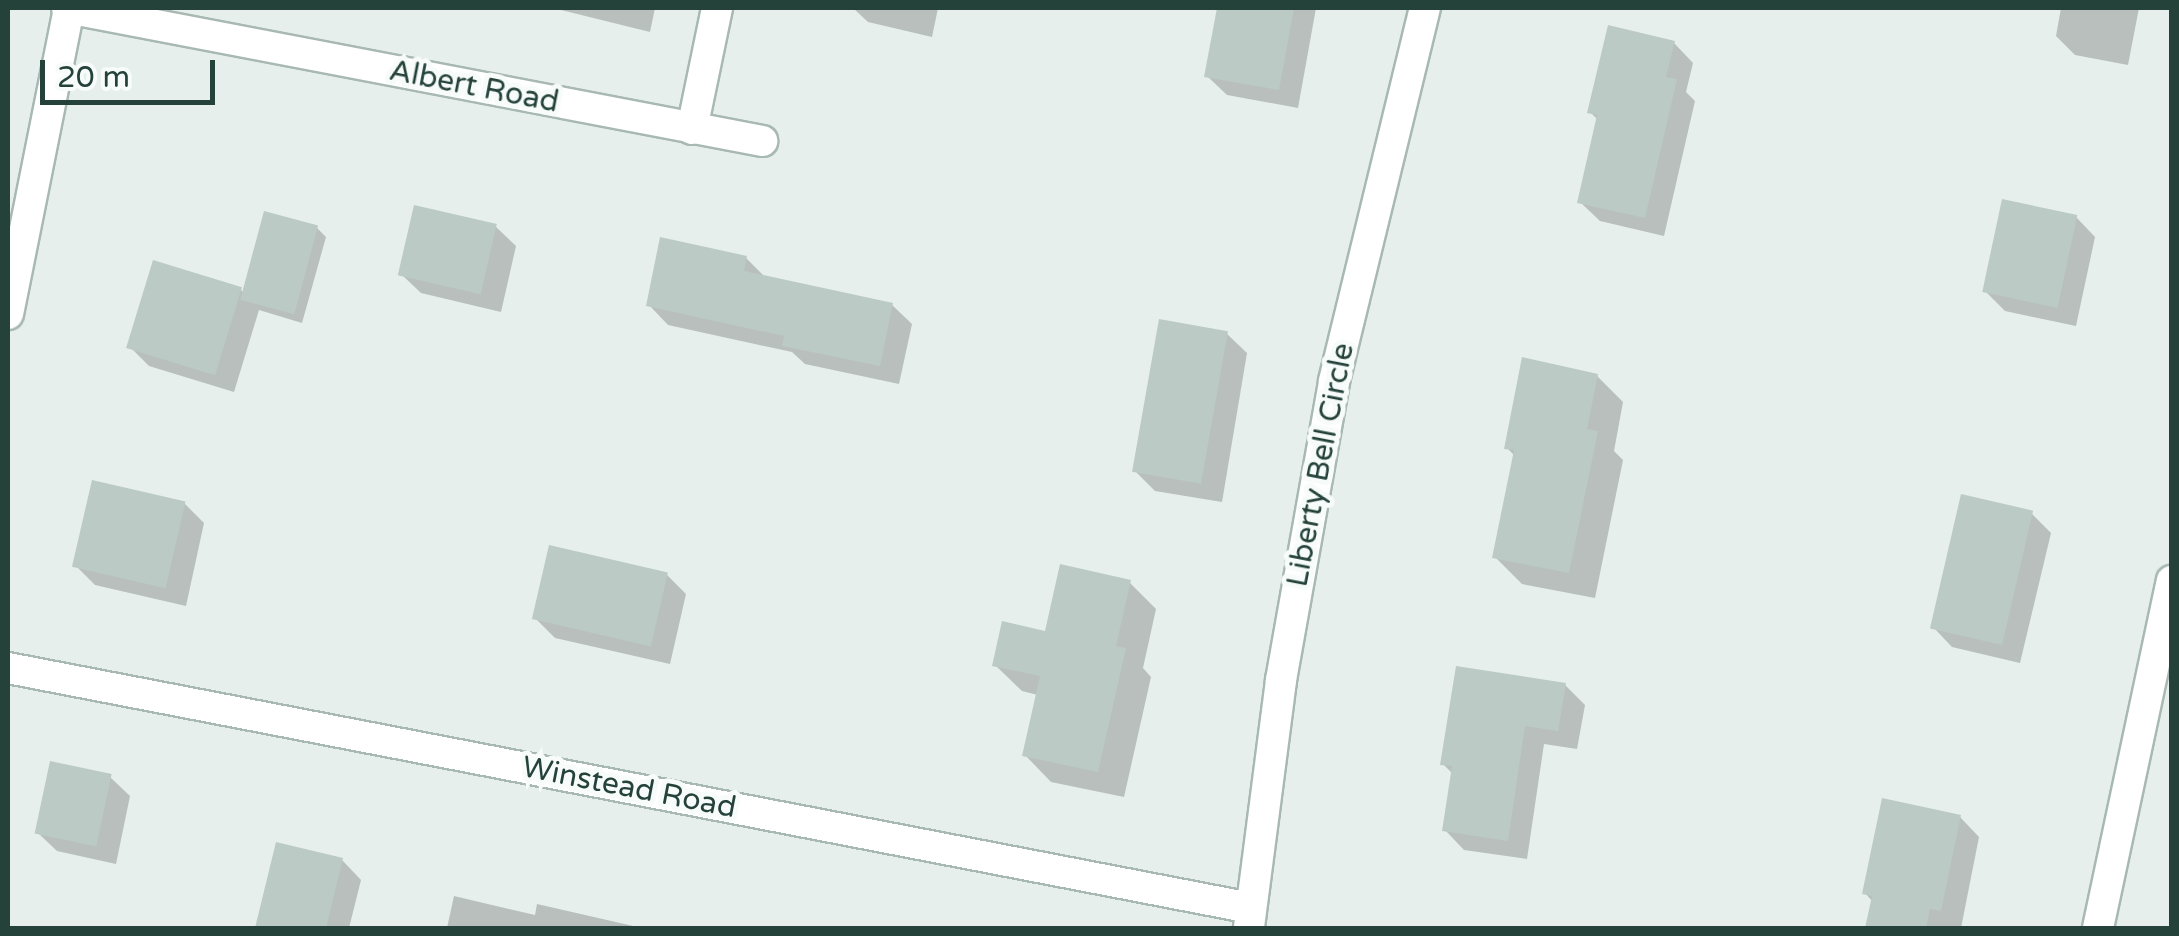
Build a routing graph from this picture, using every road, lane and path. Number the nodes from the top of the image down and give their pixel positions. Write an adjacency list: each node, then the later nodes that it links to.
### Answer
1 (68, 8): 4 (street, Albert Road); 6 (street)
2 (717, 8): 4 (street)
3 (1426, 8): 9 (street, Liberty Bell Circle)
4 (692, 129): 5 (street, Albert Road)
5 (762, 142)
6 (8, 314)
7 (2172, 582): 10 (street)
8 (8, 668): 9 (street, Winstead Road)
9 (1250, 918)
10 (2098, 928)

